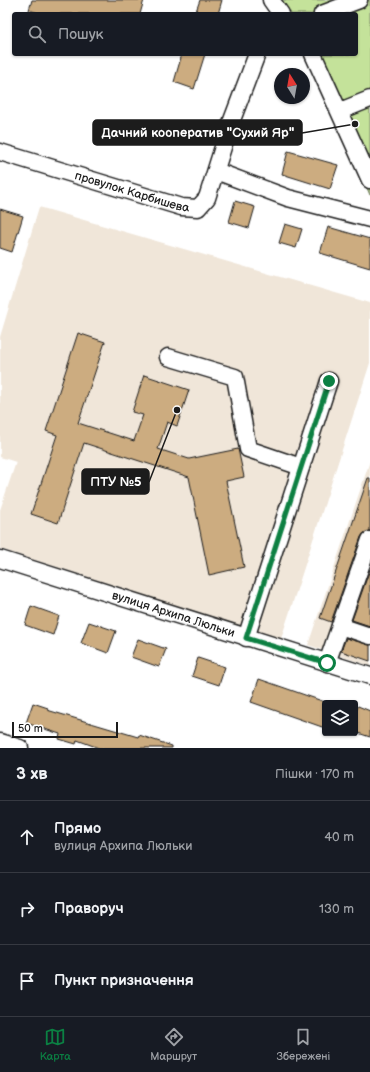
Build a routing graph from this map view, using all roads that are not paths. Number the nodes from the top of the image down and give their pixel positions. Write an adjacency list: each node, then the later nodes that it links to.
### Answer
1 (271, 0): 3 (street)
2 (360, 0): 4 (street)
3 (280, 12)
4 (327, 12)
5 (256, 56): 10 (street, провулок Карбишева)
6 (314, 56): 8 (street)
7 (370, 99): 8 (street)
8 (340, 112): 11 (street)
9 (0, 152): 10 (street, провулок Карбишева)
10 (216, 171): 12 (street)
11 (370, 180)
12 (370, 219)
13 (168, 356): 15 (street)
14 (329, 381): 15 (street)
15 (301, 467): 20 (street)
16 (370, 540): 18 (street)
17 (0, 559): 20 (street, вулиця Архипа Люльки)
18 (340, 626): 19 (street); 21 (street)
19 (370, 636)
20 (246, 638): 21 (street, вулиця Архипа Люльки)
21 (327, 663): 22 (street, вулиця Архипа Люльки)
22 (370, 676)
23 (0, 742): 24 (street)
24 (20, 748)

